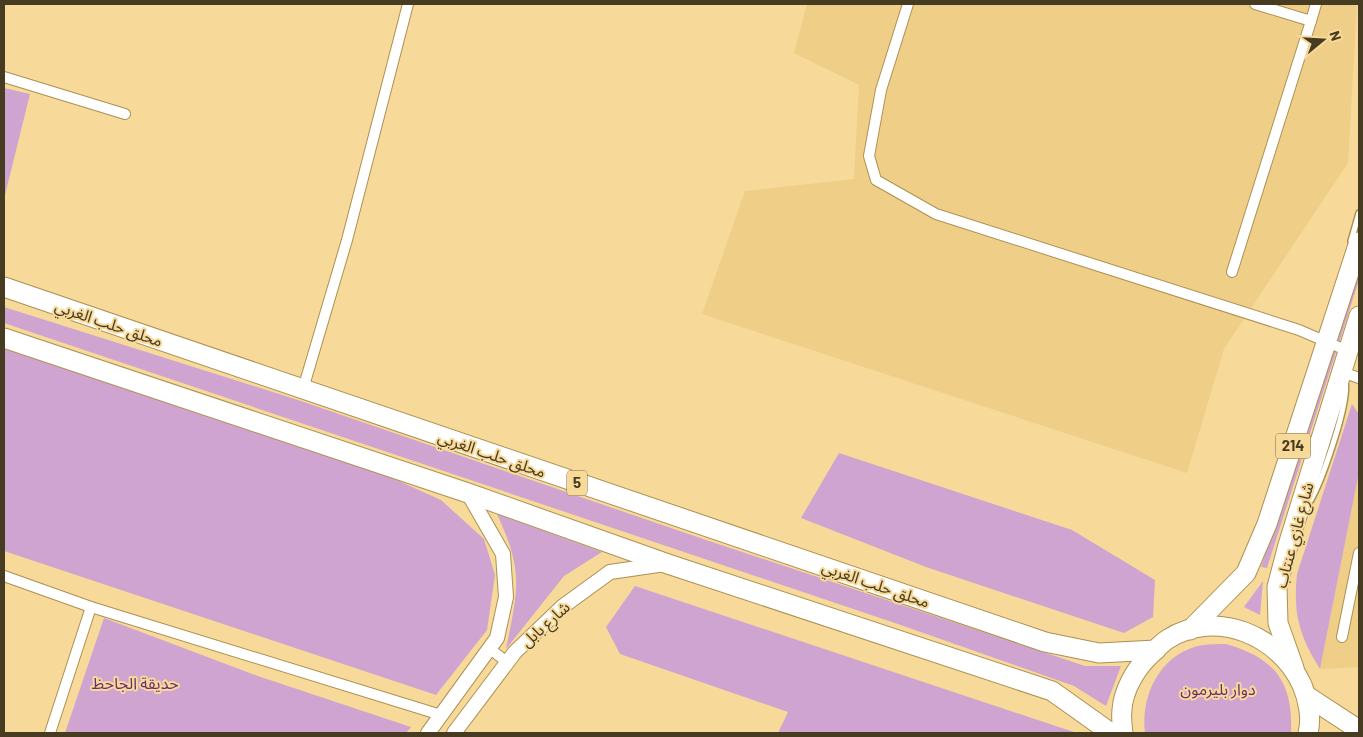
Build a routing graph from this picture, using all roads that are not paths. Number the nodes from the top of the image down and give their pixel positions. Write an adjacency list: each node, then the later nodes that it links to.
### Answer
1 (408, 4): 18 (street)
2 (908, 4): 14 (street)
3 (1255, 4): 5 (street)
4 (1316, 4): 5 (street)
5 (1311, 21): 10 (street)
6 (4, 77): 7 (street)
7 (125, 114)
8 (1359, 213): 9 (lane)
9 (1354, 246): 14 (highway, 214)
10 (1232, 272)
11 (4, 287): 18 (highway, محلق حلب الغربي / 5)
12 (1337, 287): 14 (lane)
13 (1359, 316): 16 (highway, شارع غازي عنتاب / 214)
14 (1330, 336): 16 (street); 24 (highway, 214)
15 (4, 338): 19 (highway)
16 (1348, 351): 17 (highway, شارع غازي عنتاب / 214)
17 (1351, 375): 29 (highway, شارع غازي عنتاب / 214)
18 (303, 389): 27 (highway, محلق حلب الغربي / 5)
19 (468, 493): 21 (highway); 26 (street)
20 (1359, 554): 25 (street)
21 (668, 564): 28 (street, شارع بابل); 36 (highway)
22 (4, 576): 23 (street)
23 (91, 607): 31 (street); 33 (street)
24 (1190, 630): 27 (highway); 29 (highway)
25 (1342, 637)
26 (490, 649): 28 (street); 31 (street)
27 (1156, 650): 37 (highway)
28 (507, 662): 35 (street, شارع بابل)
29 (1294, 668): 30 (highway, شارع غازي عنتاب)
30 (1307, 696): 32 (highway); 38 (highway)
31 (441, 716): 34 (street)
32 (1359, 730)
33 (50, 733)
34 (428, 733)
35 (454, 733)
36 (1112, 733)
37 (1123, 733)
38 (1308, 733)

